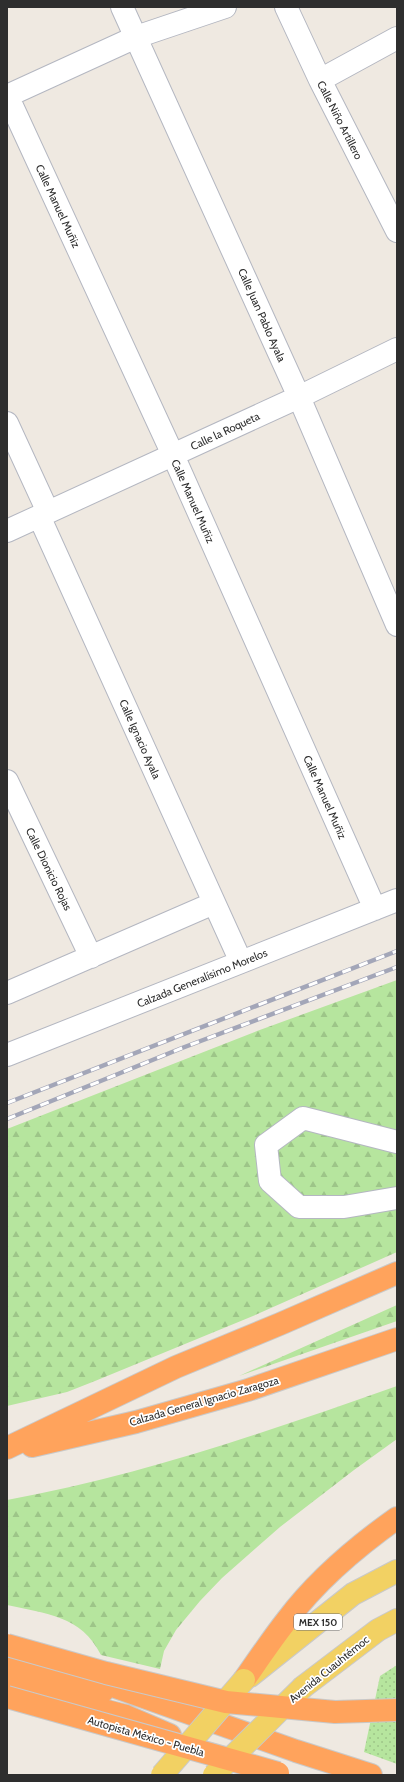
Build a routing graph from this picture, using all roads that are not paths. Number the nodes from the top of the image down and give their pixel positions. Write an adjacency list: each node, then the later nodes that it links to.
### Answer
1 (122, 7): 4 (street, Calle Juan Pablo Ayala)
2 (225, 7): 4 (street)
3 (286, 7): 6 (street, Calle Niño Artillero)
4 (136, 37): 7 (street); 10 (street, Calle Juan Pablo Ayala)
5 (397, 38): 6 (street)
6 (320, 80): 8 (street, Calle Niño Artillero)
7 (7, 96): 12 (street, Calle Manuel Muñiz)
8 (397, 231)
9 (397, 349): 10 (street, Calle la Roqueta)
10 (299, 397): 12 (street, Calle la Roqueta); 15 (street, Calle Juan Pablo Ayala)
11 (7, 423): 13 (street, Calle Ignacio Ayala)
12 (172, 455): 13 (street, Calle la Roqueta); 19 (street, Calle Manuel Muñiz)
13 (44, 514): 14 (street, Calle la Roqueta); 18 (street, Calle Ignacio Ayala)
14 (7, 531)
15 (397, 625)
16 (7, 781): 20 (street, Calle Dionicio Rojas)
17 (397, 900): 19 (street, Calzada Generalísimo Morelos)
18 (214, 903): 20 (street); 21 (street, Calle Ignacio Ayala)
19 (375, 909): 21 (street, Calzada Generalísimo Morelos)
20 (91, 957): 22 (street)
21 (241, 962): 23 (street, Calzada Generalísimo Morelos)
22 (7, 993)
23 (8, 1052)
24 (397, 1142): 25 (street)
25 (397, 1198)
26 (397, 1272): 28 (highway)
27 (397, 1339): 29 (highway, Calzada General Ignacio Zaragoza)
28 (7, 1448)
29 (7, 1451)
30 (397, 1518): 36 (highway)
31 (397, 1571): 36 (main road, MEX 150)
32 (397, 1620): 41 (main road, Avenida Cuauhtémoc, bridge)
33 (7, 1646): 39 (highway, bridge)
34 (7, 1649): 45 (highway)
35 (7, 1668): 44 (highway)
36 (244, 1680): 40 (main road, bridge)
37 (7, 1685): 42 (highway)
38 (7, 1697): 43 (highway, Autopista México - Puebla, bridge)
39 (397, 1710)
40 (162, 1775)
41 (214, 1775)
42 (260, 1775)
43 (285, 1775)
44 (322, 1775)
45 (371, 1775)

